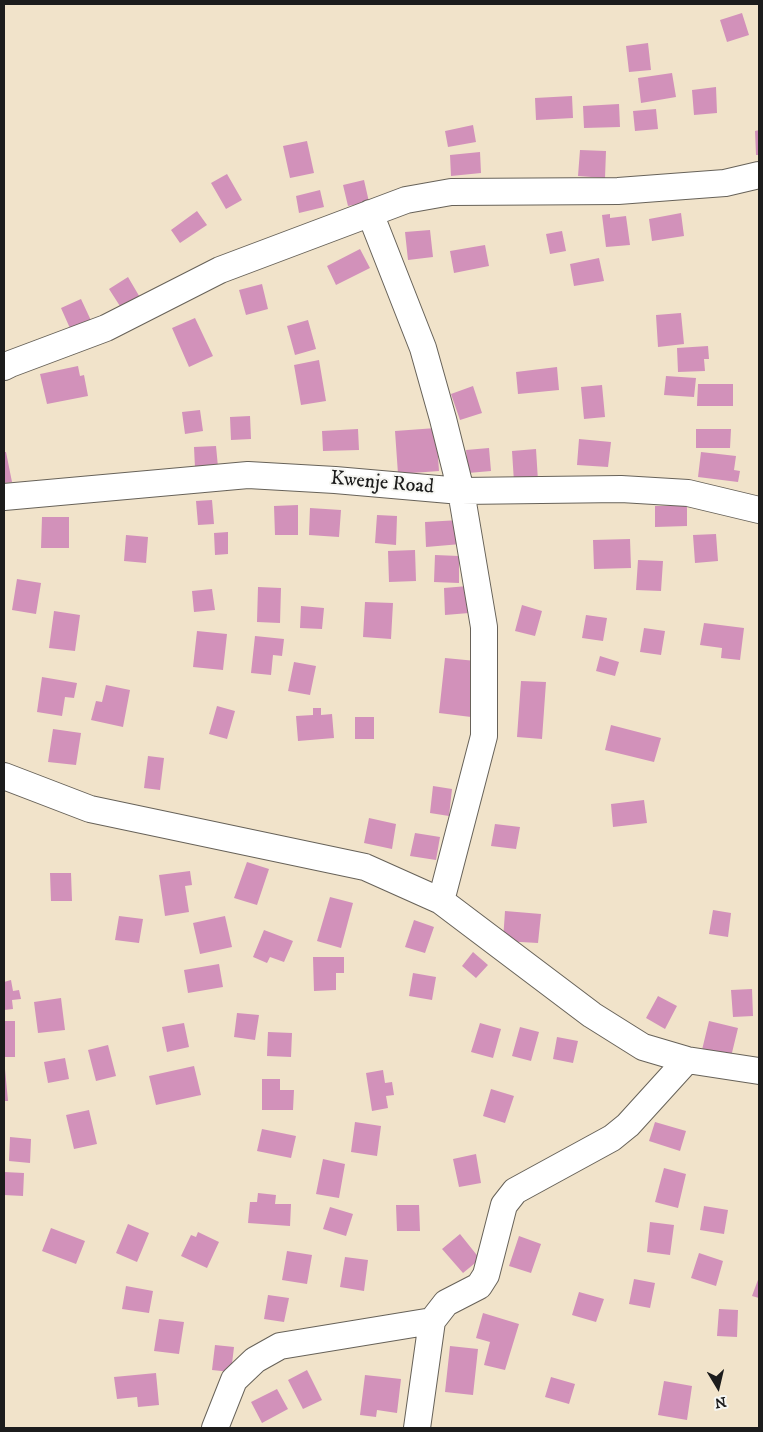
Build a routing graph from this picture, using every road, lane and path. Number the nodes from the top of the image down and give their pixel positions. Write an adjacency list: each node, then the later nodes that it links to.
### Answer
1 (759, 175): 2 (street)
2 (370, 213): 3 (street); 4 (street)
3 (4, 367)
4 (461, 491): 5 (street, Kwenje Road); 6 (street, Kwenje Road); 8 (street)
5 (4, 497)
6 (759, 510)
7 (4, 776): 8 (street)
8 (441, 901): 9 (street)
9 (687, 1060): 10 (street); 11 (street)
10 (759, 1071)
11 (432, 1321): 12 (street); 13 (street)
12 (215, 1428)
13 (417, 1428)

